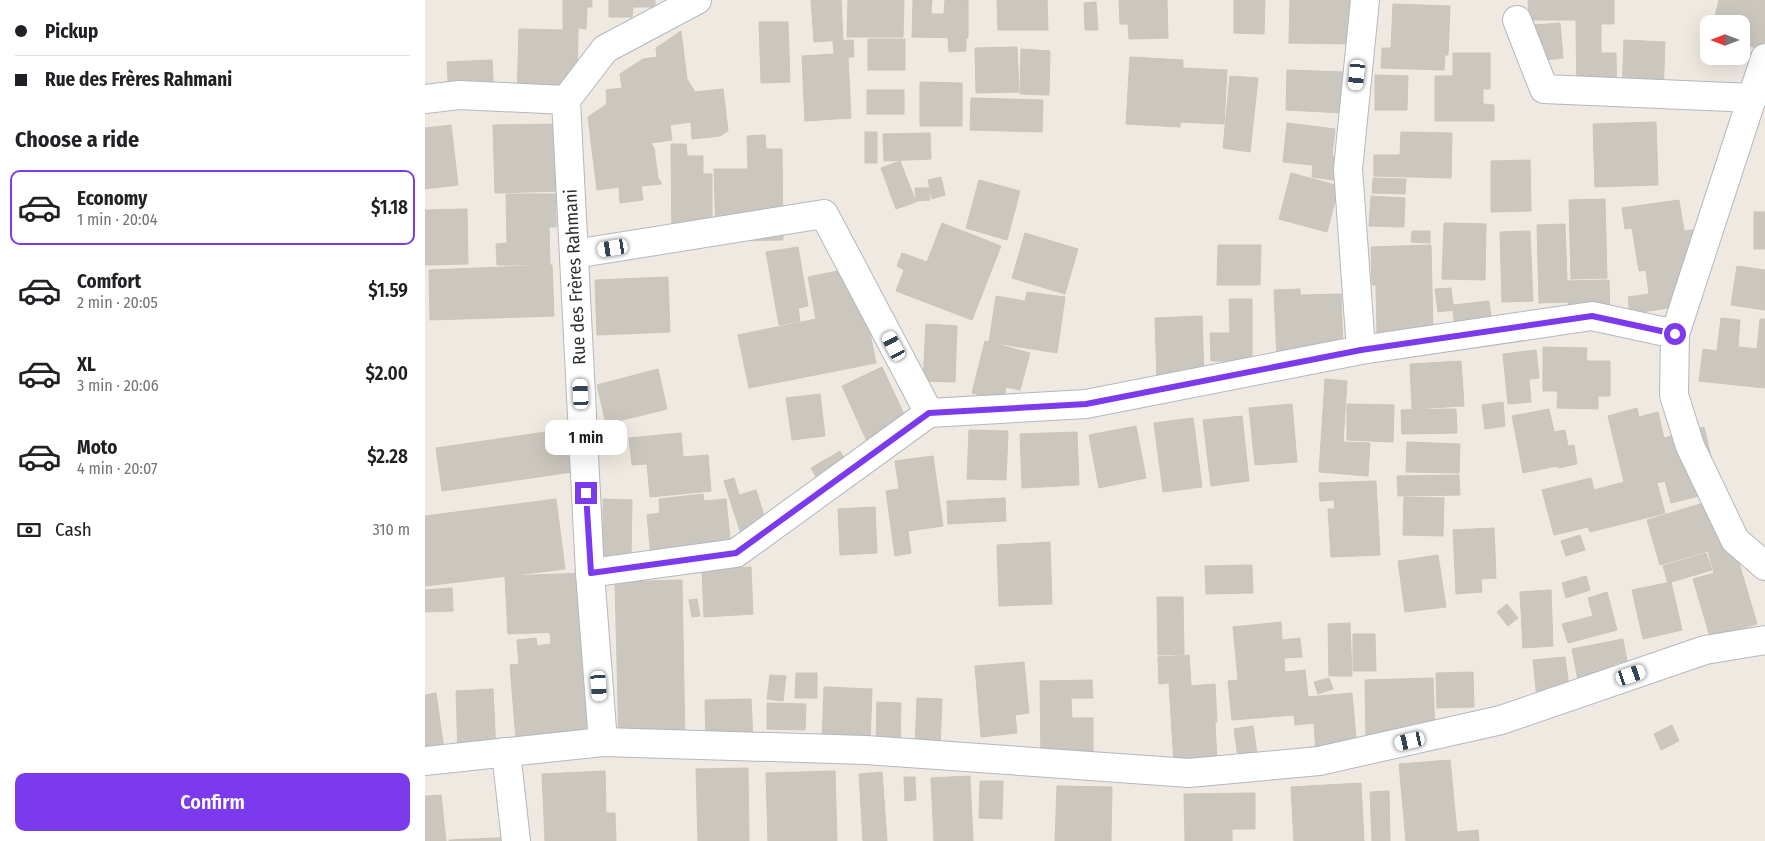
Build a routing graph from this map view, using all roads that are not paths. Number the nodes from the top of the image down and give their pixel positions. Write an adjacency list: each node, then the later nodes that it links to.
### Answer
1 (697, 0): 7 (street)
2 (1365, 0): 10 (street)
3 (1517, 20): 5 (street)
4 (1765, 58): 5 (street)
5 (1753, 98): 9 (street)
6 (425, 99): 7 (street)
7 (566, 100): 8 (street, Rue des Frères Rahmani)
8 (574, 254): 11 (street); 13 (street, Rue des Frères Rahmani)
9 (1675, 334): 10 (street); 12 (street)
10 (1361, 350): 11 (street)
11 (929, 413): 13 (street)
12 (1765, 566)
13 (591, 573): 15 (street, Rue des Frères Rahmani)
14 (1765, 640): 15 (street)
15 (603, 742): 16 (street)
16 (506, 752): 17 (street); 18 (street)
17 (425, 761)
18 (517, 841)

